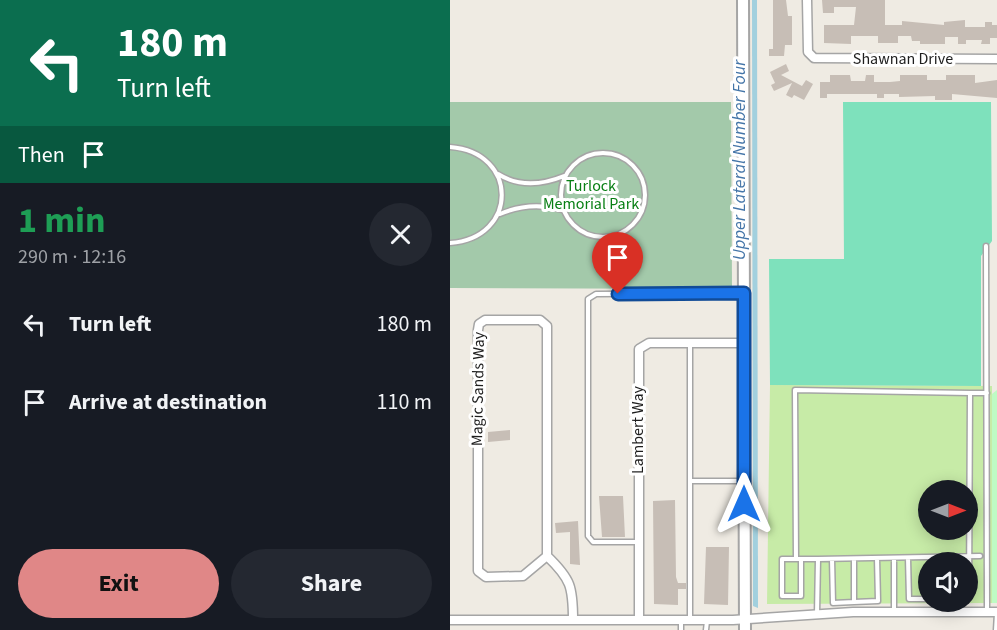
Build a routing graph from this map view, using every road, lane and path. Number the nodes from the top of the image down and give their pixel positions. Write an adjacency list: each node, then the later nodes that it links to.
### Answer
1 (743, 0): 11 (street)
2 (807, 0): 3 (street, Shawnan Drive)
3 (997, 59)
4 (450, 147): 5 (lane)
5 (498, 174): 6 (lane); 8 (lane)
6 (565, 175): 7 (lane); 7 (lane)
7 (563, 210): 8 (lane)
8 (499, 214): 9 (lane)
9 (450, 243)
10 (986, 246): 15 (lane)
11 (744, 293): 13 (street); 18 (lane)
12 (690, 343): 13 (street, Lambert Way); 17 (lane); 18 (street, Lambert Way)
13 (744, 343): 16 (street)
14 (970, 393): 15 (lane); 19 (lane); 24 (lane)
15 (987, 393): 34 (lane)
16 (744, 480): 17 (lane); 43 (street)
17 (690, 481): 41 (lane)
18 (639, 542): 40 (street, Lambert Way)
19 (969, 552)
20 (547, 556): 20 (street, Magic Sands Way); 39 (street)
21 (877, 558): 22 (lane); 27 (lane); 30 (lane)
22 (894, 558): 23 (lane); 31 (lane)
23 (908, 558): 28 (lane); 29 (lane)
24 (799, 559): 24 (lane); 25 (lane)
25 (818, 559): 26 (lane); 36 (lane)
26 (832, 559): 27 (lane); 30 (lane)
27 (854, 559): 30 (lane)
28 (918, 559)
29 (918, 599)
30 (854, 602)
31 (894, 612): 32 (street); 36 (street)
32 (918, 612)
33 (978, 612): 34 (street)
34 (987, 612): 35 (street)
35 (997, 612): 47 (lane)
36 (817, 615): 43 (street)
37 (450, 620): 38 (street)
38 (562, 620): 39 (street); 44 (street)
39 (573, 620): 40 (street)
40 (639, 620): 41 (street)
41 (686, 620): 42 (street); 45 (lane)
42 (707, 620): 43 (street); 46 (lane)
43 (745, 625)
44 (562, 630)
45 (681, 630)
46 (706, 630)
47 (996, 630)

